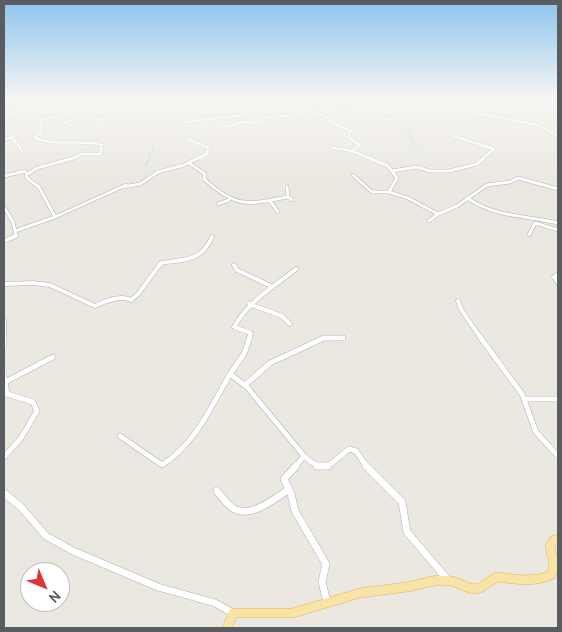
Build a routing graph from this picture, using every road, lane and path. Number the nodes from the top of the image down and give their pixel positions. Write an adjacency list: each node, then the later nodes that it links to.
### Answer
1 (42, 127): 13 (street)
2 (343, 127): 10 (street)
3 (542, 127): 5 (street)
4 (453, 136): 12 (street)
5 (558, 136)
6 (188, 139): 11 (street)
7 (4, 140): 9 (street)
8 (333, 148): 10 (street)
9 (22, 151)
10 (352, 152): 12 (street)
11 (189, 163): 17 (street); 23 (street)
12 (392, 171): 20 (street)
13 (27, 174): 15 (street); 30 (street)
14 (353, 174): 20 (street)
15 (4, 176)
16 (126, 185): 17 (street)
17 (121, 187): 30 (street)
18 (287, 188): 21 (street)
19 (558, 189): 22 (street)
20 (389, 192): 29 (street)
21 (288, 197): 24 (street); 25 (street)
22 (467, 198): 29 (street); 32 (street)
23 (229, 200): 24 (street); 26 (street)
24 (270, 200): 28 (street)
25 (292, 200)
26 (218, 204)
27 (4, 207): 34 (street)
28 (278, 212)
29 (438, 214): 31 (street)
30 (55, 217): 34 (street)
31 (429, 221)
32 (558, 223)
33 (558, 230): 35 (street)
34 (15, 231): 37 (street)
35 (529, 235)
36 (212, 237): 42 (street)
37 (4, 241)
38 (234, 265): 43 (street)
39 (296, 269): 43 (street)
40 (558, 274): 41 (street)
41 (558, 283)
42 (4, 284)
43 (272, 287): 45 (street)
44 (458, 301): 54 (street)
45 (249, 304): 47 (street); 51 (street)
46 (4, 320): 49 (street)
47 (290, 324)
48 (343, 338): 53 (street)
49 (4, 345)
50 (53, 357): 52 (street)
51 (230, 374): 53 (street); 56 (street)
52 (4, 379): 57 (street)
53 (245, 385): 58 (street)
54 (524, 399): 55 (street); 59 (street)
55 (558, 399)
56 (120, 436)
57 (4, 456)
58 (304, 456): 60 (street); 64 (street)
59 (558, 456)
60 (289, 489): 61 (street); 65 (street)
61 (217, 491)
62 (4, 493): 66 (street)
63 (558, 539): 64 (main road)
64 (448, 581): 65 (main road)
65 (327, 602): 66 (main road)
66 (233, 613): 67 (main road)
67 (227, 628)

